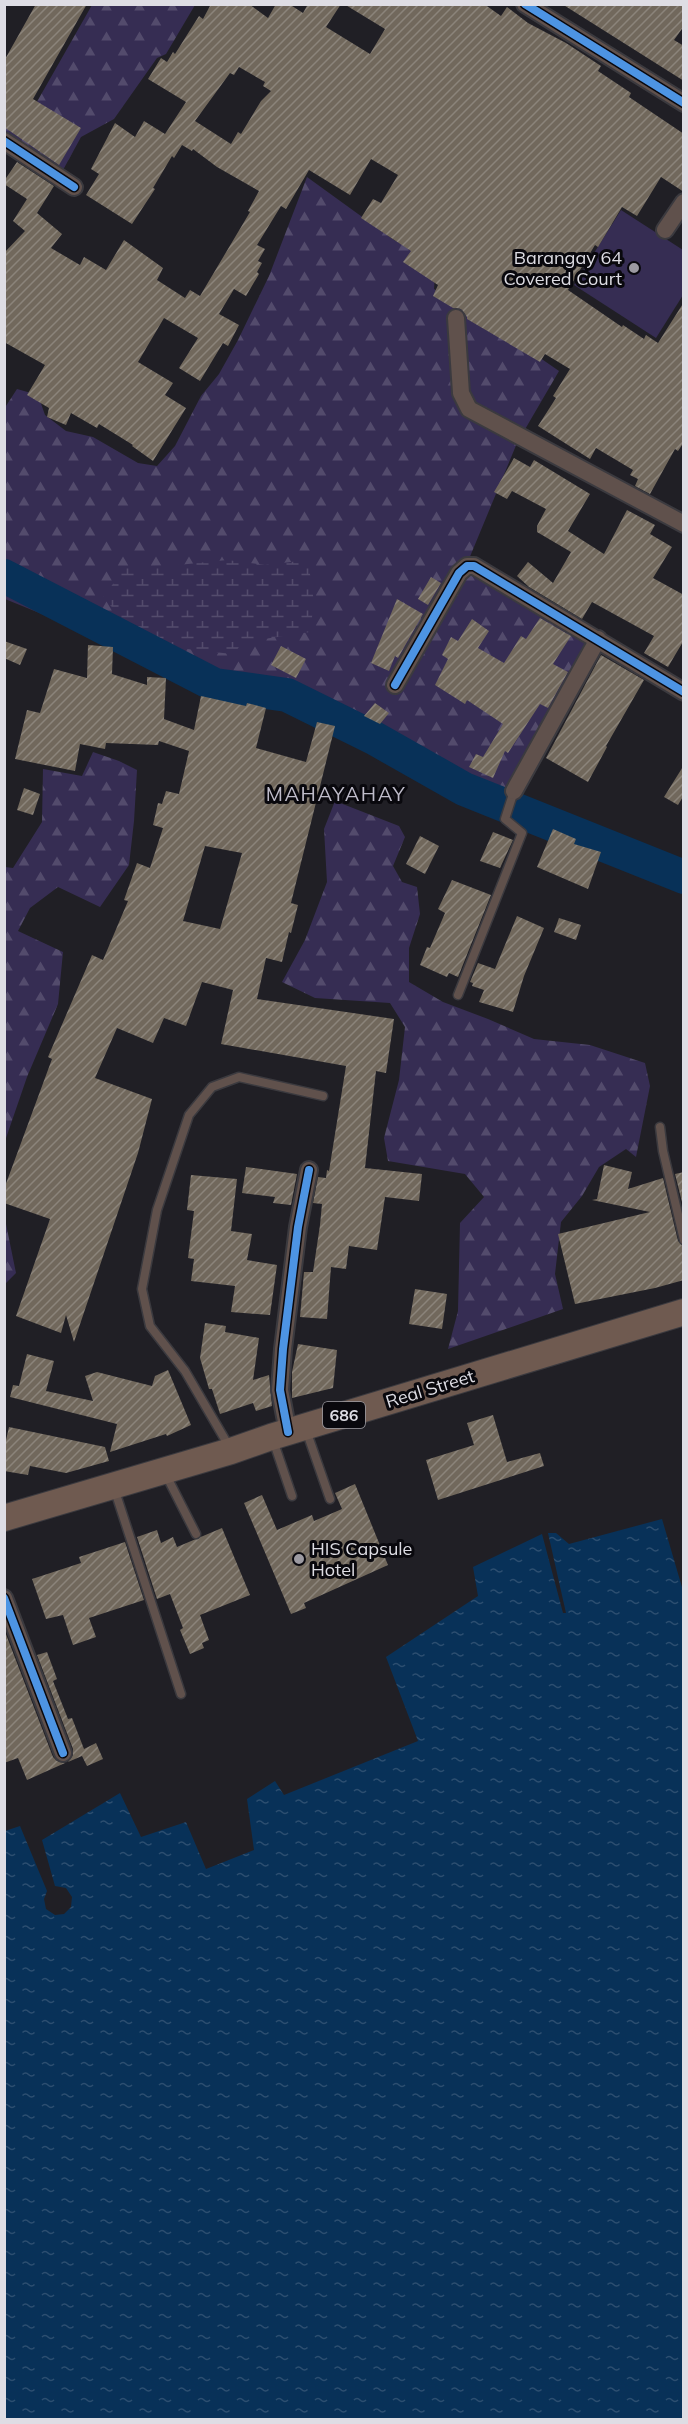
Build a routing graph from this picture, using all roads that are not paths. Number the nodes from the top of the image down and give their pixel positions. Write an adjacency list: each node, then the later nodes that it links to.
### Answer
1 (525, 4): 2 (street)
2 (684, 103)
3 (4, 141): 4 (street)
4 (74, 187)
5 (684, 202): 6 (street)
6 (665, 230)
7 (456, 318): 8 (street)
8 (684, 524)
9 (598, 639): 10 (street); 11 (street); 12 (street)
10 (396, 685)
11 (684, 692)
12 (514, 791): 13 (lane)
13 (458, 994)
14 (323, 1096): 20 (lane)
15 (660, 1127): 17 (lane)
16 (309, 1170): 19 (street)
17 (684, 1240)
18 (684, 1312): 19 (main road, Real Street / 686)
19 (288, 1432): 20 (main road, Real Street / 686); 23 (lane); 24 (lane)
20 (231, 1451): 21 (main road, Real Street / 686)
21 (164, 1470): 22 (main road, Real Street / 686); 26 (lane)
22 (113, 1485): 25 (main road, Real Street / 686); 28 (lane)
23 (292, 1496)
24 (330, 1499)
25 (4, 1518)
26 (196, 1534)
27 (4, 1598): 29 (street)
28 (181, 1694)
29 (63, 1753)

